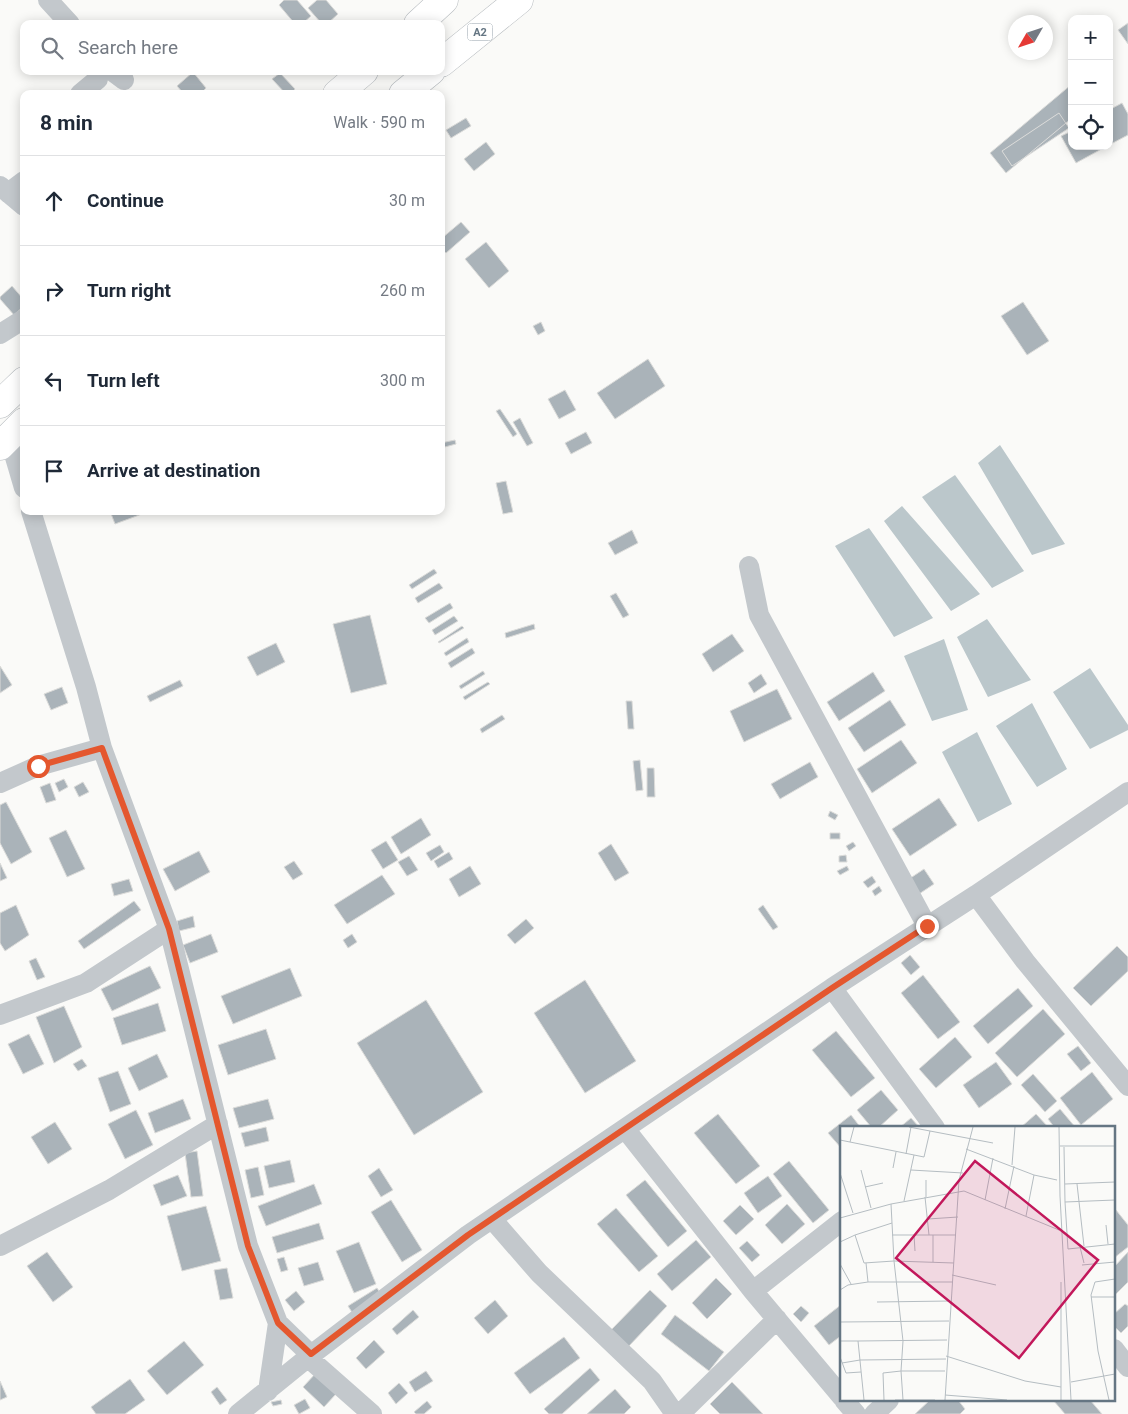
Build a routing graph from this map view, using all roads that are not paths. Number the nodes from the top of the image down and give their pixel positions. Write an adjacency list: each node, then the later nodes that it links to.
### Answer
1 (48, 0): 4 (street)
2 (444, 0): 5 (highway)
3 (520, 0): 6 (highway, A2)
4 (66, 20)
5 (422, 20)
6 (445, 60)
7 (359, 75): 11 (highway)
8 (426, 75): 12 (highway)
9 (111, 77): 10 (street)
10 (87, 90)
11 (342, 90)
12 (408, 90)
13 (11, 187): 14 (street)
14 (20, 200)
15 (20, 322): 16 (street)
16 (0, 334)
17 (20, 385): 18 (highway)
18 (0, 404)
19 (11, 435): 20 (street)
20 (20, 472)
21 (32, 515): 23 (street)
22 (749, 566): 27 (street)
23 (102, 748): 24 (street); 28 (street)
24 (0, 783)
25 (1124, 801): 26 (street)
26 (976, 895): 27 (street); 31 (street)
27 (927, 926): 29 (street)
28 (169, 929): 30 (street); 32 (street)
29 (832, 988): 33 (street); 34 (street)
30 (0, 1015)
31 (1128, 1086)
32 (218, 1124): 37 (street); 40 (street)
33 (934, 1126)
34 (626, 1130): 35 (street); 38 (street)
35 (492, 1219): 42 (street); 50 (street)
36 (840, 1223): 38 (street)
37 (0, 1246)
38 (753, 1291): 39 (street)
39 (776, 1319): 45 (street); 51 (street)
40 (278, 1323): 42 (street); 44 (street)
41 (1116, 1351): 43 (street)
42 (311, 1354): 44 (street); 49 (street)
43 (1128, 1367)
44 (268, 1391): 48 (street)
45 (840, 1395)
46 (846, 1402): 52 (street)
47 (887, 1402): 53 (street)
48 (238, 1414)
49 (372, 1414)
50 (675, 1414)
51 (680, 1414)
52 (856, 1414)
53 (874, 1414)

